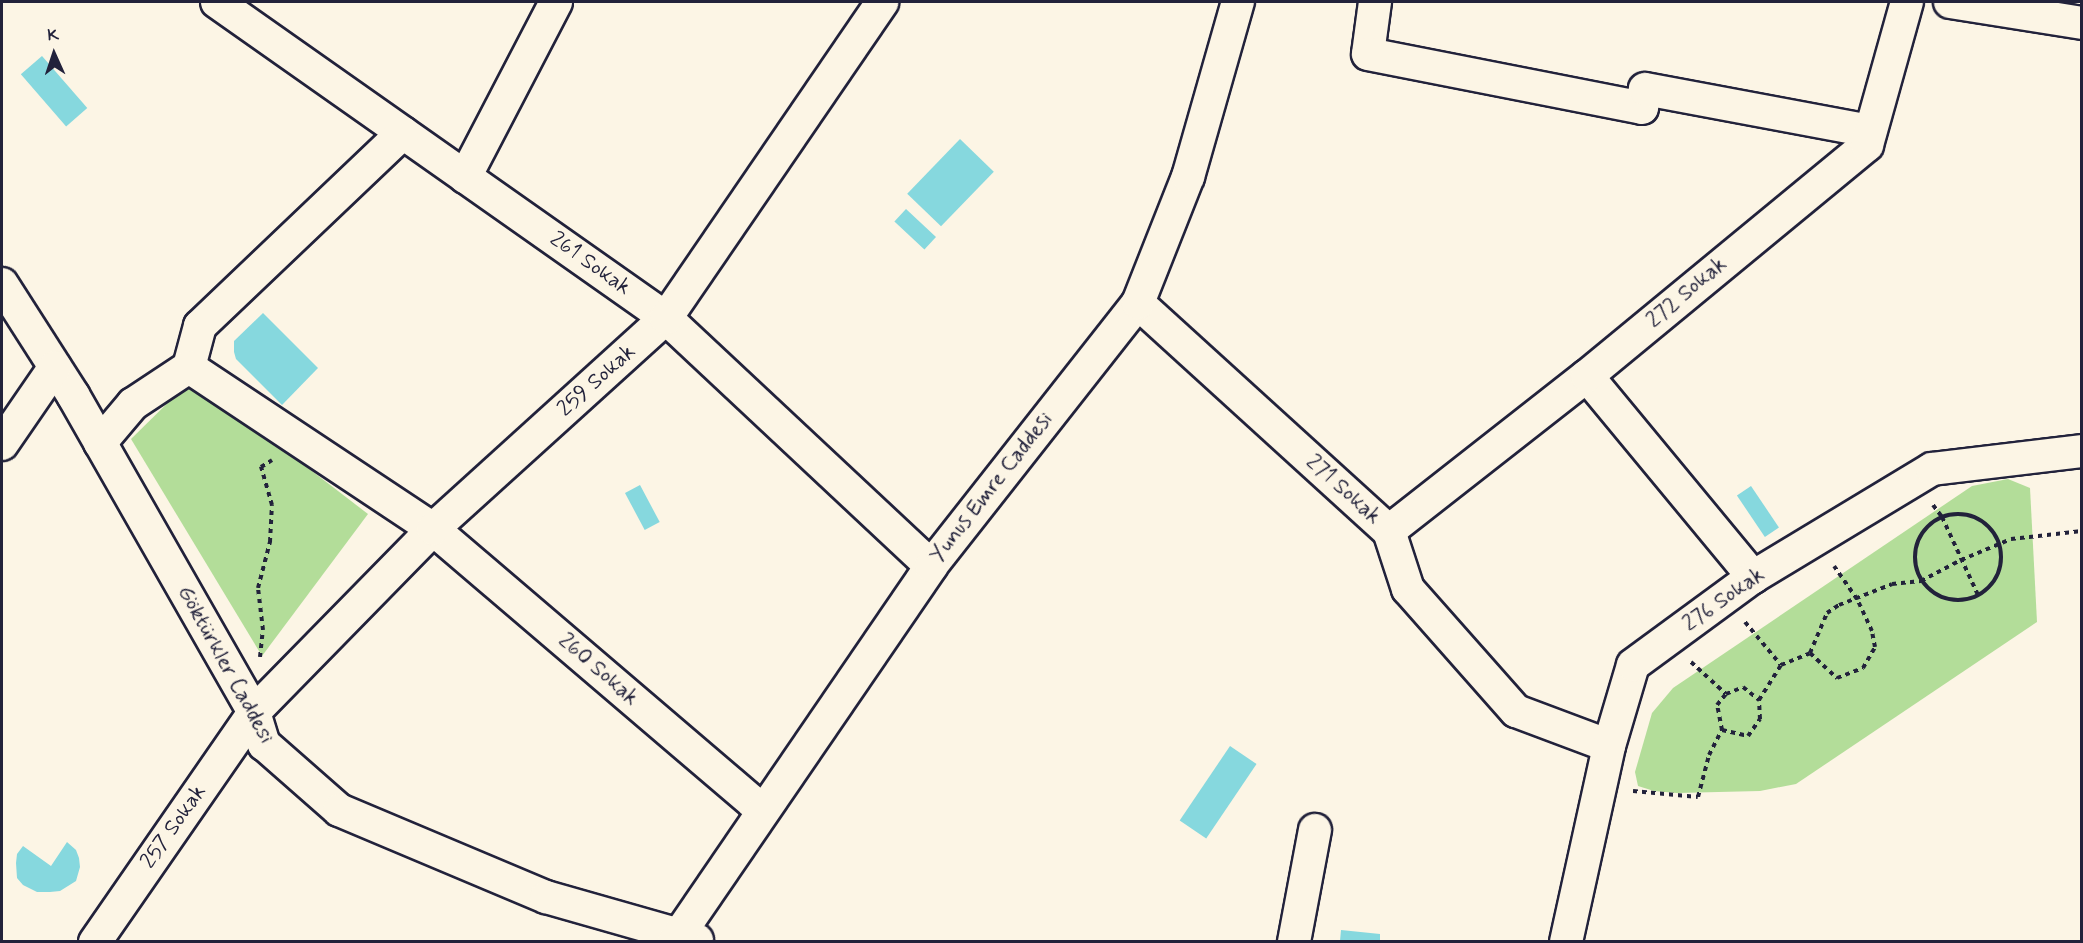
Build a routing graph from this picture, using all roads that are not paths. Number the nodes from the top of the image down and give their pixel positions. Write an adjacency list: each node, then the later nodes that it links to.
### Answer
1 (217, 2): 10 (street, 261 Sokak)
2 (556, 2): 11 (street)
3 (882, 2): 14 (street, 259 Sokak)
4 (1238, 2): 13 (street, Yunus Emre Caddesi)
5 (1376, 2): 9 (street)
6 (1907, 2): 9 (street, 272 Sokak)
7 (1950, 2): 8 (street)
8 (2082, 23)
9 (1870, 131): 17 (street, 272 Sokak)
10 (403, 133): 11 (street, 261 Sokak); 16 (street)
11 (465, 177): 14 (street, 261 Sokak)
12 (2, 284): 15 (street, Göktürkler Caddesi)
13 (1138, 303): 22 (street, 271 Sokak); 23 (street, Yunus Emre Caddesi)
14 (666, 318): 21 (street, 259 Sokak); 23 (street, 261 Sokak)
15 (55, 367): 18 (street, Göktürkler Caddesi); 19 (street)
16 (189, 367): 18 (street); 21 (street, 260 Sokak)
17 (1587, 376): 22 (street, 272 Sokak); 24 (street)
18 (100, 442): 25 (street, Göktürkler Caddesi)
19 (2, 444)
20 (2082, 451): 24 (street, 276 Sokak)
21 (434, 529): 25 (street, 259 Sokak); 27 (street, 260 Sokak)
22 (1389, 531): 26 (street, 271 Sokak)
23 (931, 566): 27 (street, Yunus Emre Caddesi)
24 (1753, 577): 26 (street, 276 Sokak)
25 (254, 712): 29 (street, Göktürkler Caddesi); 30 (street, 257 Sokak)
26 (1609, 747): 32 (street, 276 Sokak)
27 (763, 811): 29 (street, Yunus Emre Caddesi)
28 (1316, 830): 31 (street)
29 (685, 939)
30 (95, 942)
31 (1294, 942)
32 (1566, 942)

